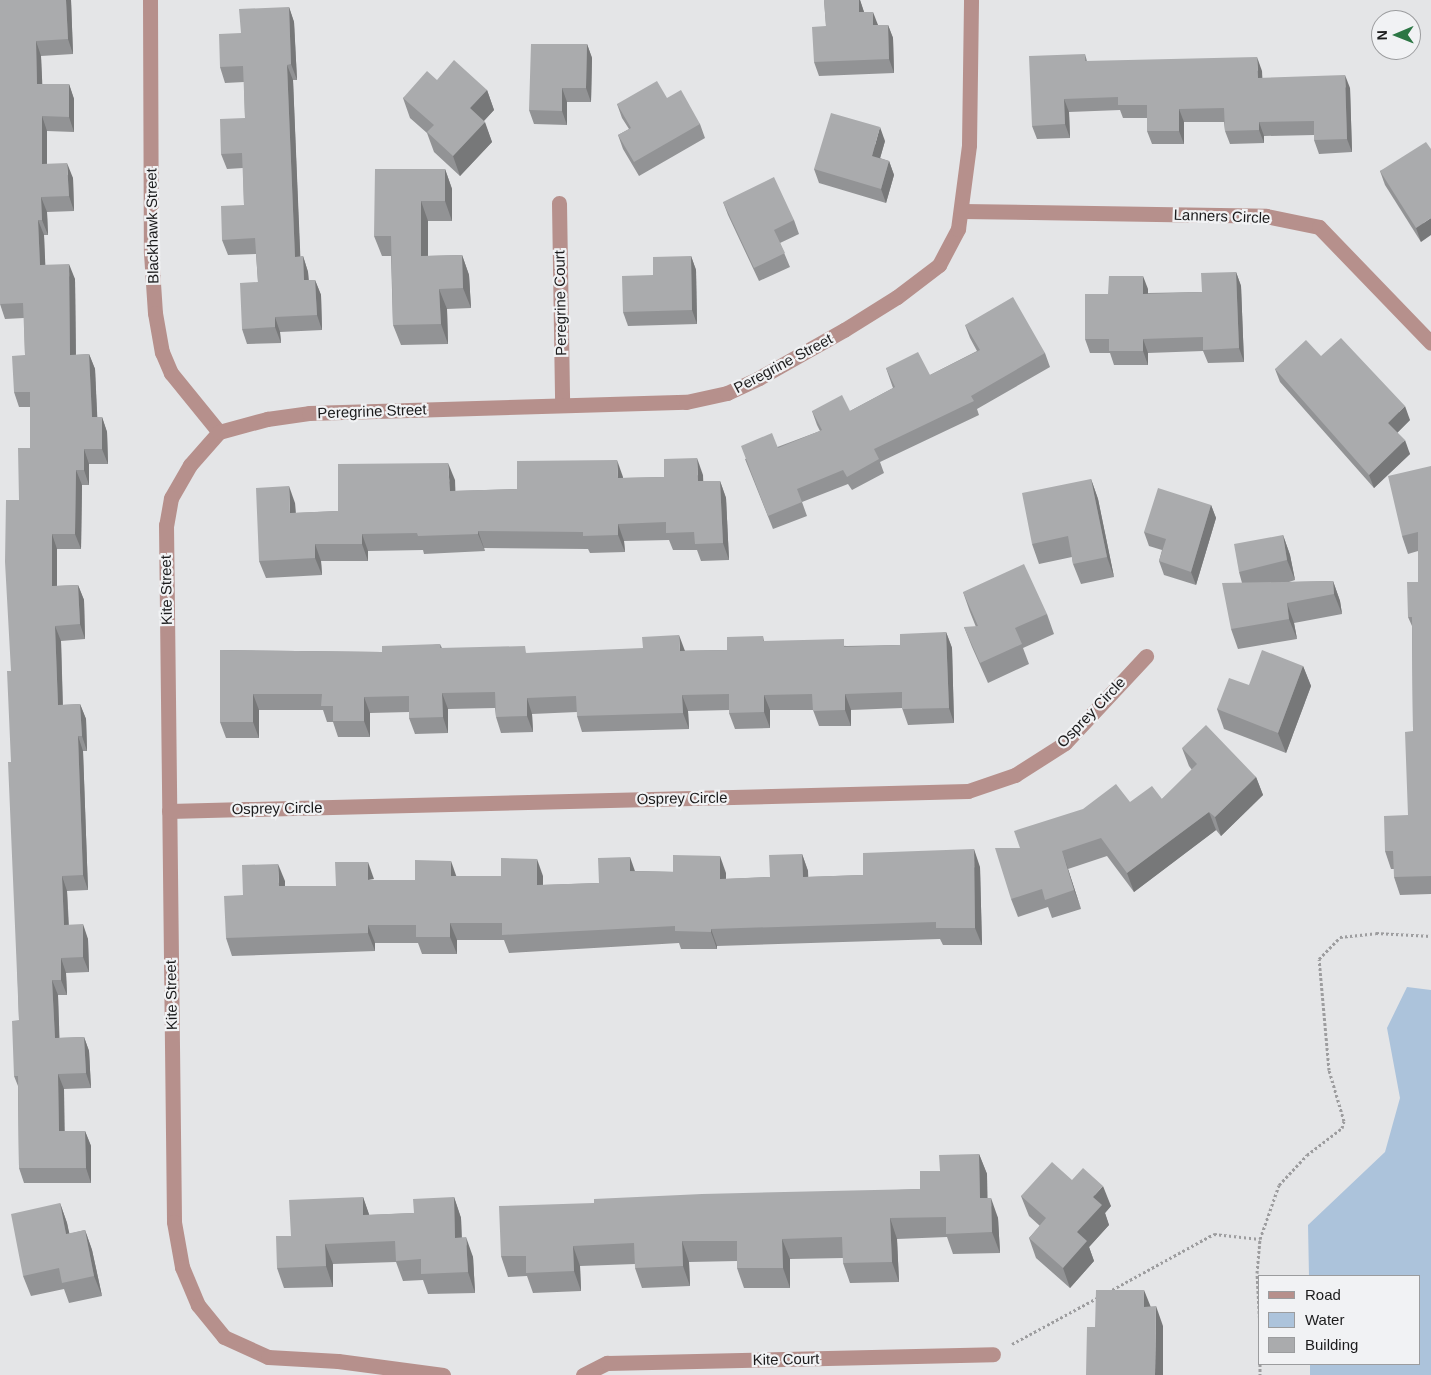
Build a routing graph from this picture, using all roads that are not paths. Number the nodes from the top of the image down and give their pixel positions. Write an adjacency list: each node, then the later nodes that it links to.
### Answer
1 (150, 0): 7 (street, Blackhawk Street)
2 (971, 0): 4 (street, Peregrine Street)
3 (559, 203): 6 (street, Peregrine Court)
4 (962, 211): 5 (street, Lanners Circle); 6 (street, Peregrine Street)
5 (1431, 343)
6 (562, 404): 7 (street, Peregrine Street)
7 (219, 432): 9 (street, Kite Street)
8 (1146, 656): 9 (street, Osprey Circle)
9 (169, 811): 11 (street, Kite Street)
10 (993, 1354): 12 (street, Kite Court)
11 (443, 1375)
12 (583, 1375)

